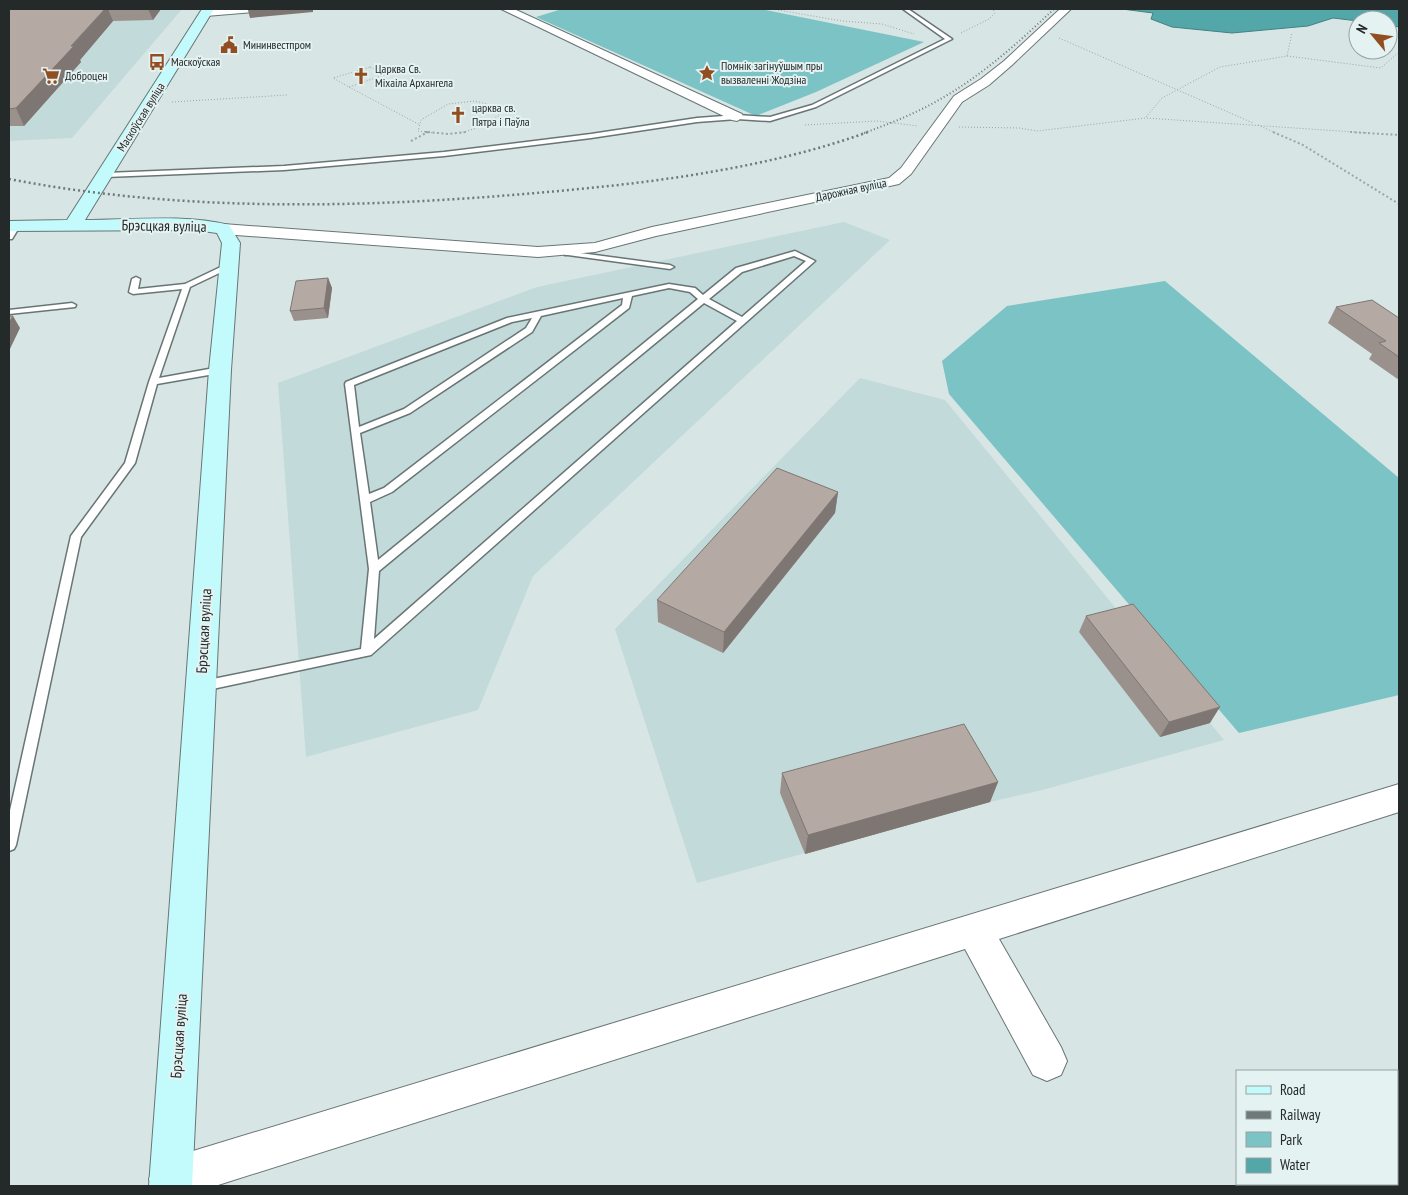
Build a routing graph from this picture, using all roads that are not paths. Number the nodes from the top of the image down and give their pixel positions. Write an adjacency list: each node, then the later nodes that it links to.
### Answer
1 (254, 9): 5 (street)
2 (506, 9): 6 (street)
3 (905, 9): 6 (lane)
4 (1066, 9): 11 (street, Дарожная вуліца)
5 (207, 11): 7 (main road, Маскоўская вуліца)
6 (737, 118): 7 (lane)
7 (106, 175): 8 (main road, Маскоўская вуліца)
8 (73, 225): 9 (main road, Брэсцкая вуліца); 10 (main road, Брэсцкая вуліца)
9 (223, 229): 11 (street, Дарожная вуліца); 12 (main road, Брэсцкая вуліца)
10 (11, 230)
11 (568, 253): 13 (lane)
12 (230, 266): 15 (lane); 22 (main road, Брэсцкая вуліца)
13 (670, 267)
14 (136, 278): 15 (lane)
15 (187, 286): 23 (lane)
16 (628, 295): 17 (lane); 20 (lane); 25 (lane)
17 (703, 299): 21 (lane); 21 (lane); 26 (lane)
18 (72, 305): 19 (lane)
19 (9, 312)
20 (538, 314): 24 (lane); 24 (lane)
21 (743, 321): 27 (lane)
22 (220, 370): 23 (lane); 28 (main road, Брэсцкая вуліца)
23 (153, 382): 30 (lane)
24 (355, 432): 25 (lane)
25 (365, 500): 26 (lane)
26 (374, 569): 27 (lane)
27 (367, 652): 28 (lane)
28 (201, 686): 33 (main road, Брэсцкая вуліца)
29 (1399, 798): 31 (street)
30 (9, 845)
31 (974, 930): 32 (street); 33 (street)
32 (1047, 1061)
33 (170, 1183)

